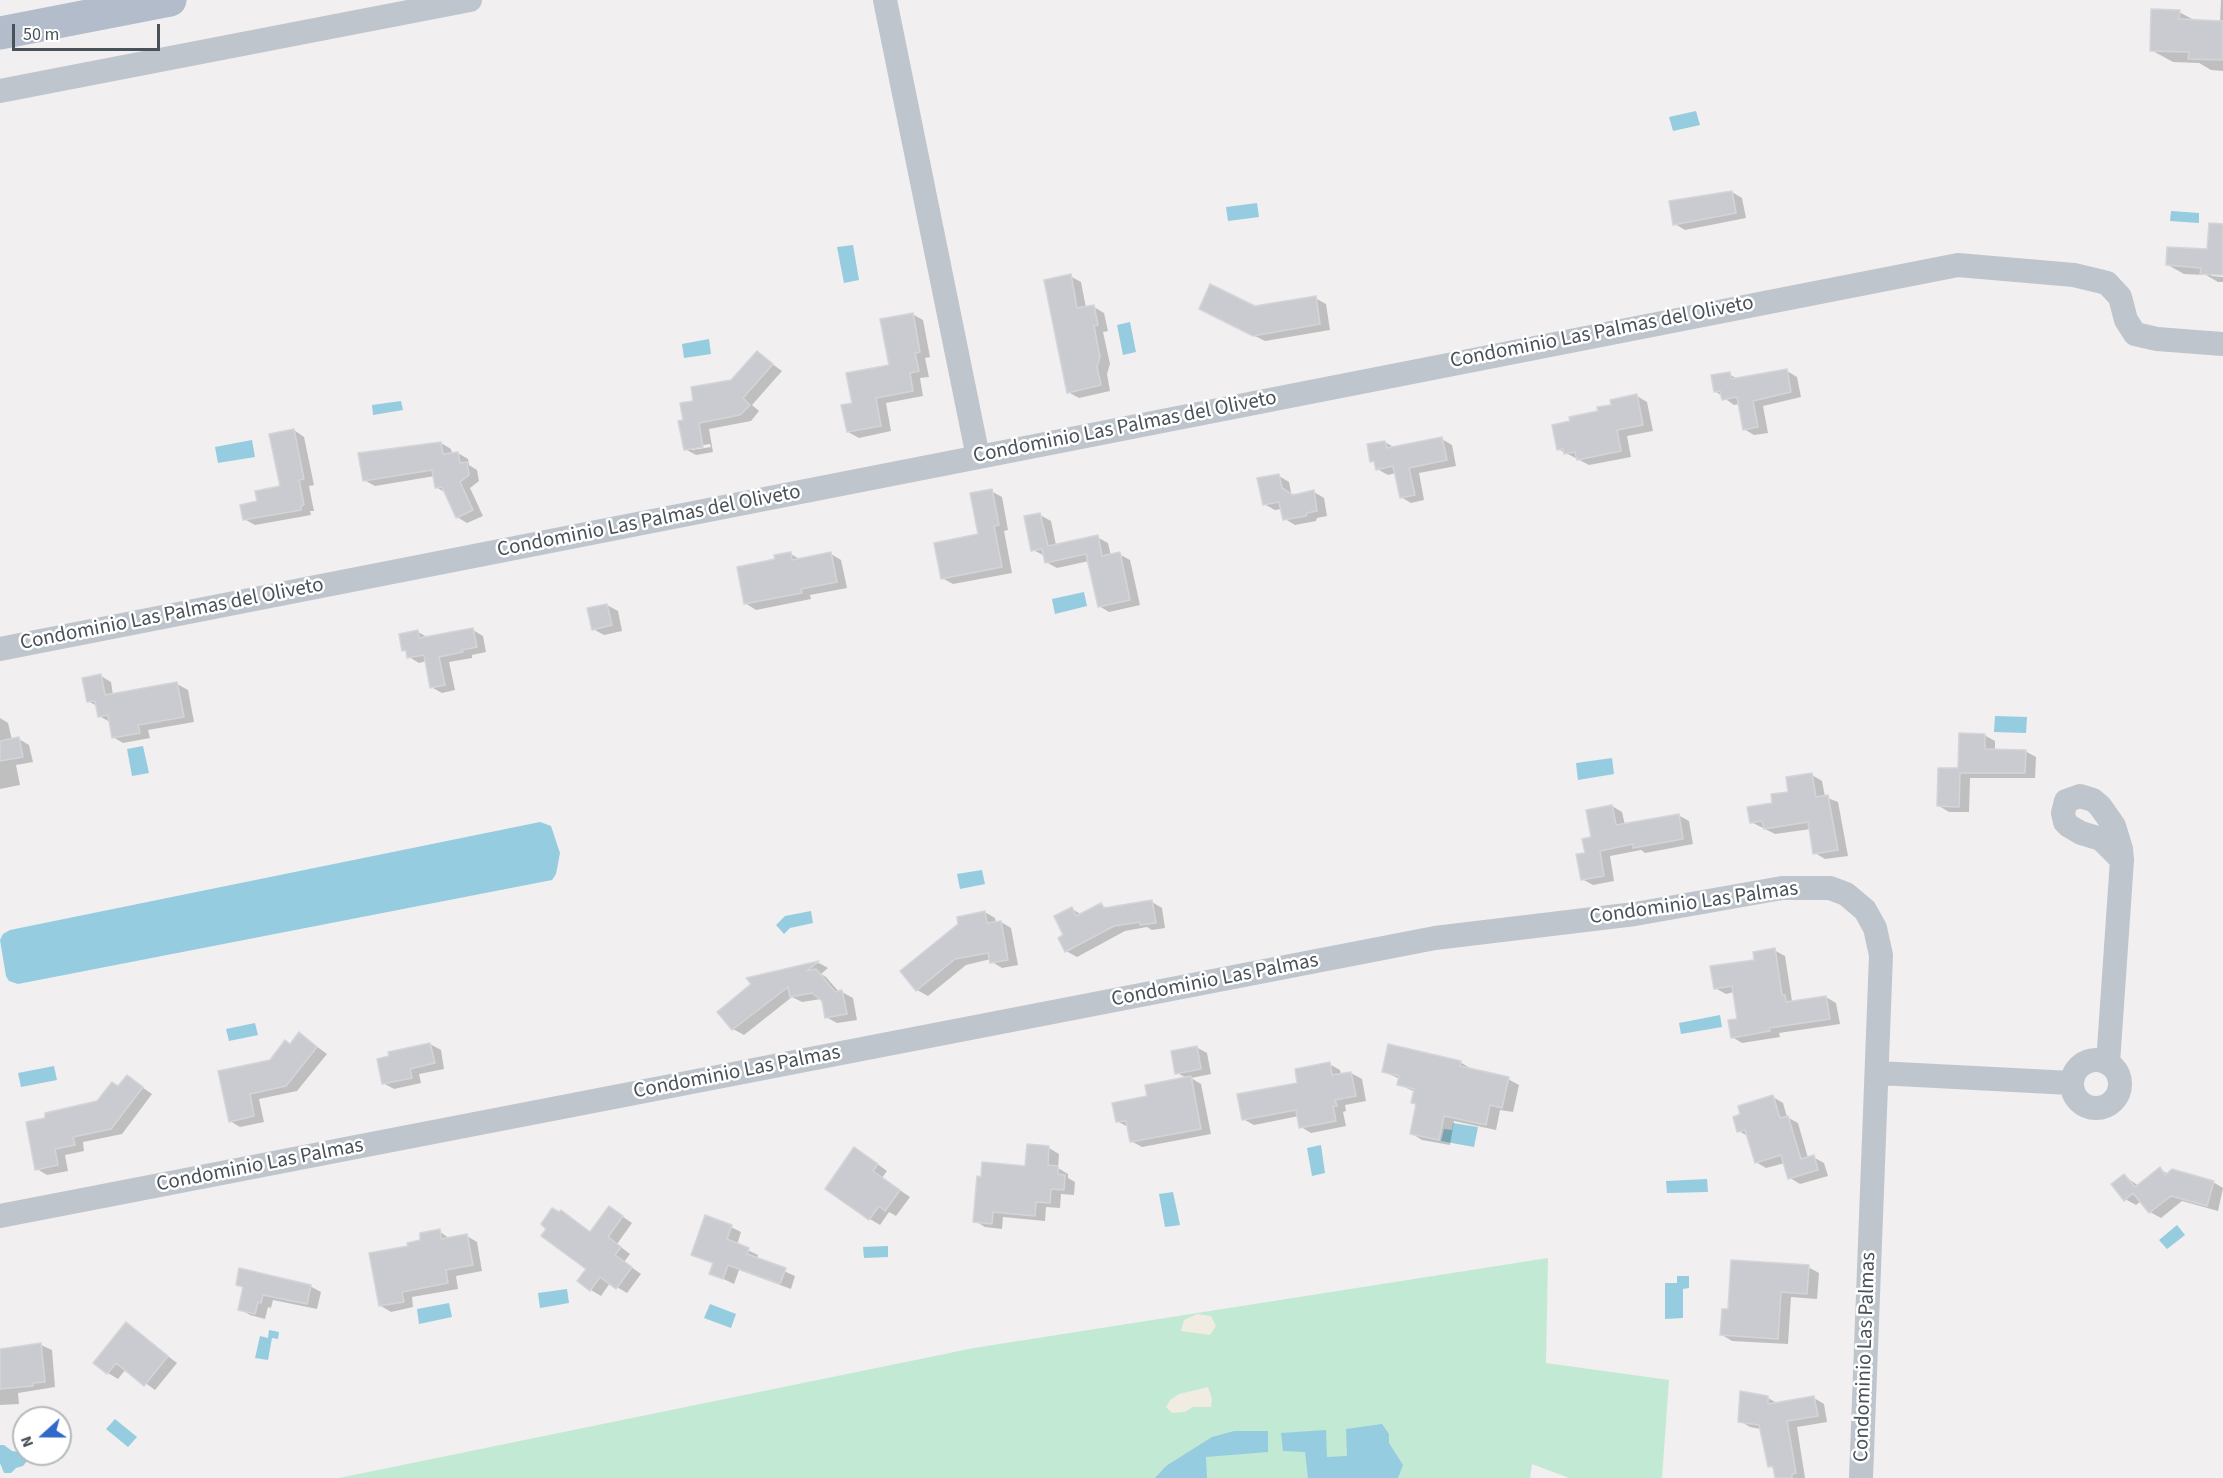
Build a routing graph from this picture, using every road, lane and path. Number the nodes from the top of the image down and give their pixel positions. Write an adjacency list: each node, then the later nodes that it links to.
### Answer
1 (170, 0): 4 (main road)
2 (470, 0): 5 (street)
3 (885, 0): 7 (street)
4 (0, 33)
5 (0, 91)
6 (2223, 344): 7 (street, Condominio Las Palmas del Oliveto)
7 (978, 457): 8 (street, Condominio Las Palmas del Oliveto)
8 (0, 649)
9 (2122, 860): 10 (street)
10 (2108, 1063): 12 (street); 12 (street)
11 (1878, 1073): 12 (street); 13 (street, Condominio Las Palmas); 14 (street, Condominio Las Palmas)
12 (2071, 1083)
13 (0, 1216)
14 (1861, 1478)

